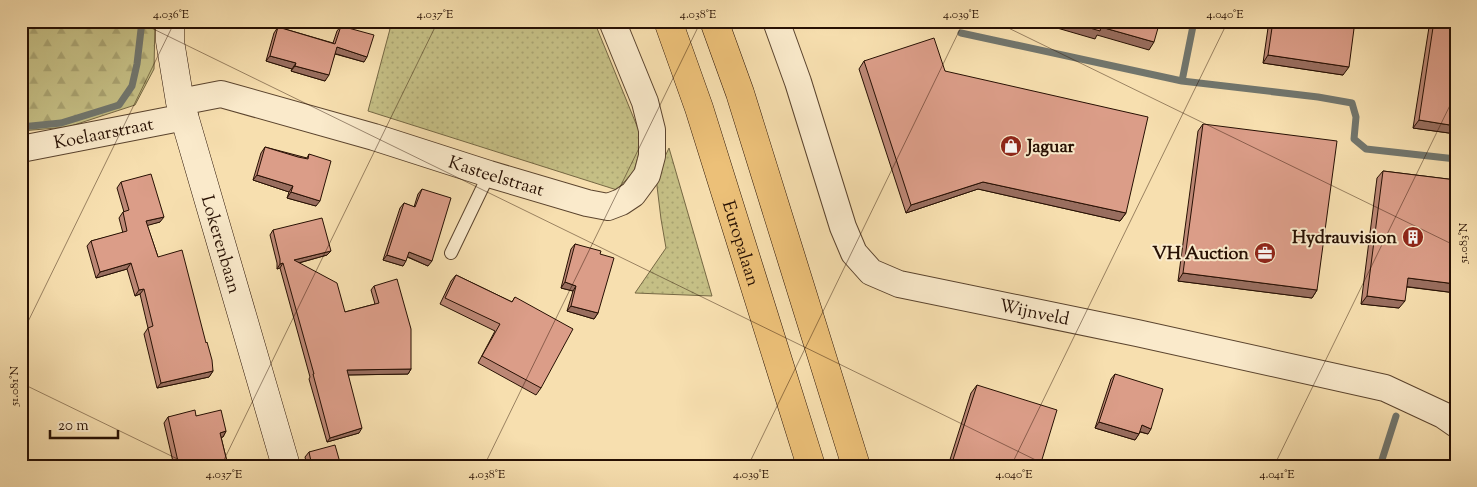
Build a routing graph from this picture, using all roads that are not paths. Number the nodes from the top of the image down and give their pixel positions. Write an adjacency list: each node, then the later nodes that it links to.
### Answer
1 (170, 21): 6 (street, Lokerenbaan)
2 (612, 21): 8 (street, Kasteelstraat)
3 (668, 21): 12 (highway, Europalaan)
4 (714, 21): 13 (highway)
5 (776, 21): 10 (street, Wijnveld)
6 (183, 110): 7 (street, Koelaarstraat); 8 (street, Kasteelstraat); 11 (street, Lokerenbaan)
7 (21, 148)
8 (489, 174): 9 (lane)
9 (451, 253)
10 (1456, 424)
11 (286, 466)
12 (811, 466)
13 (856, 466)

